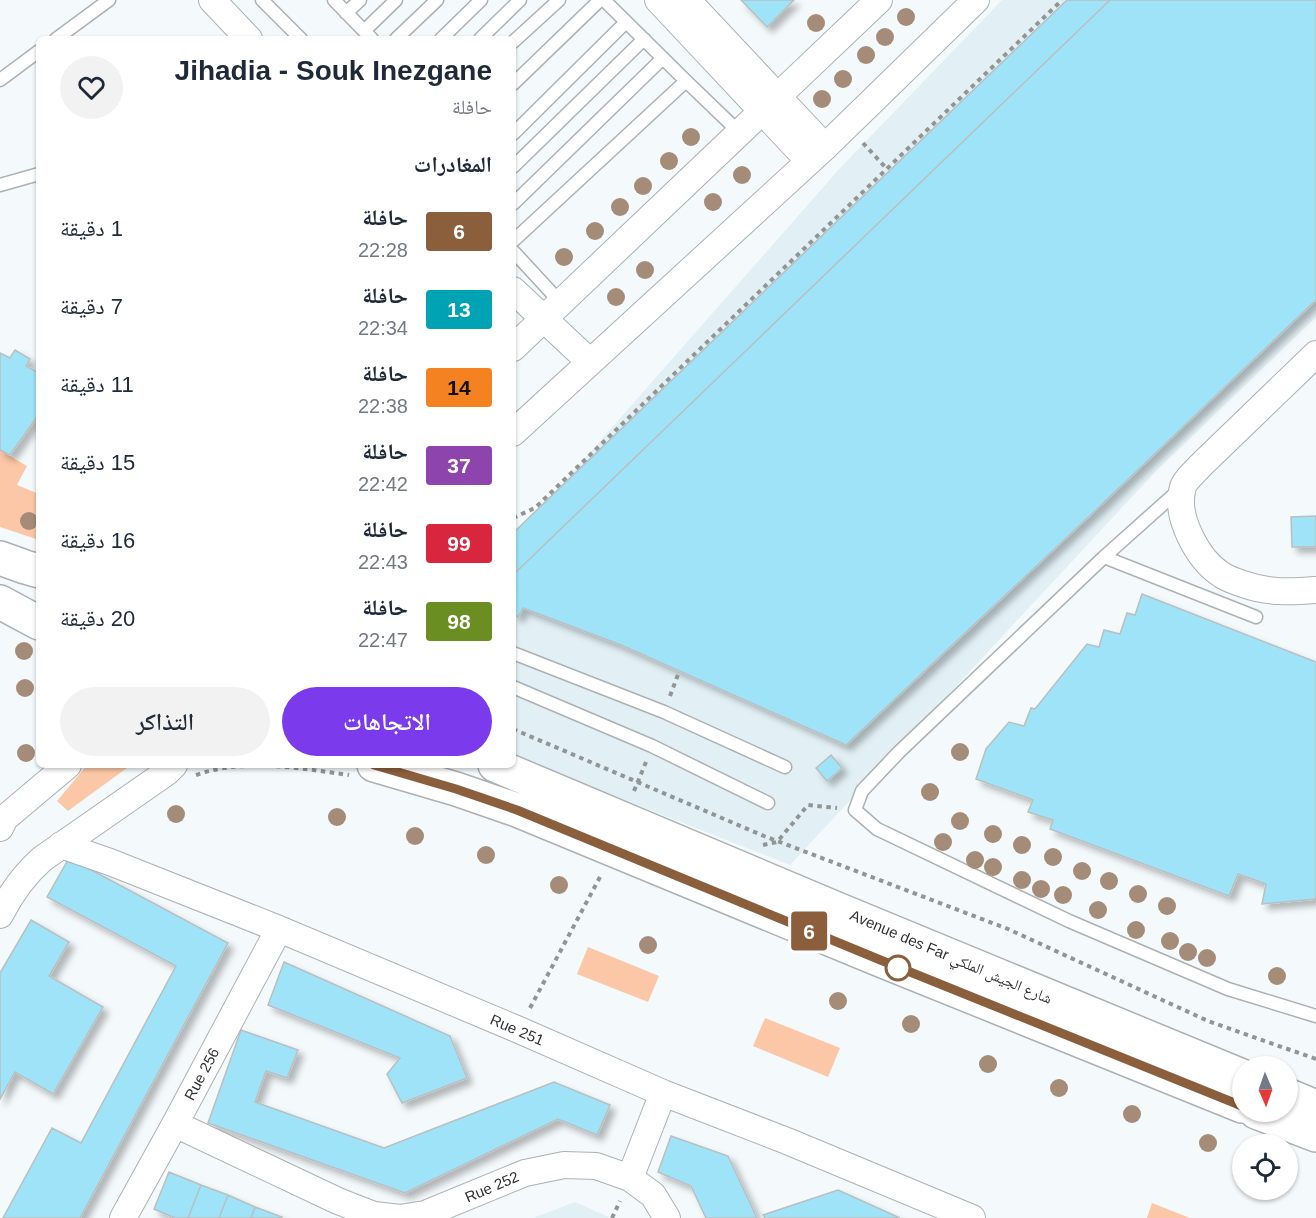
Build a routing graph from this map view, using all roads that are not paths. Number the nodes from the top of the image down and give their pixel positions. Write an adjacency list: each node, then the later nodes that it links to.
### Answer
1 (109, 0): 19 (lane)
2 (212, 0): 20 (street)
3 (262, 0): 21 (lane)
4 (334, 0): 16 (lane)
5 (360, 0): 16 (lane)
6 (396, 0): 18 (lane)
7 (437, 0): 22 (lane)
8 (481, 0): 23 (lane)
9 (520, 0): 24 (lane)
10 (560, 0): 25 (lane)
11 (602, 0): 17 (lane); 30 (lane)
12 (658, 0): 32 (street)
13 (687, 0): 32 (street)
14 (879, 0): 32 (street)
15 (976, 0): 35 (street)
16 (346, 13): 18 (lane)
17 (626, 22): 26 (lane); 33 (lane)
18 (368, 35)
19 (60, 36)
20 (246, 36)
21 (299, 36)
22 (399, 36)
23 (444, 36)
24 (483, 36)
25 (516, 39)
26 (644, 39): 28 (lane); 36 (lane)
27 (36, 53): 29 (lane)
28 (663, 58): 31 (lane); 39 (lane)
29 (0, 80)
30 (516, 81)
31 (686, 81): 34 (lane); 40 (lane)
32 (769, 104): 34 (street); 35 (street)
33 (516, 131)
34 (739, 132): 43 (street)
35 (817, 154): 46 (street)
36 (516, 164)
37 (36, 175): 38 (lane)
38 (0, 185)
39 (516, 201)
40 (516, 238)
41 (516, 256): 43 (lane)
42 (516, 292): 43 (street)
43 (552, 310): 44 (street); 46 (street)
44 (516, 345)
45 (1316, 354): 48 (street)
46 (590, 362): 47 (street)
47 (516, 430)
48 (1183, 486): 49 (lane); 52 (street)
49 (1104, 557): 54 (lane); 68 (lane)
50 (0, 558): 51 (main road)
51 (36, 570)
52 (1316, 590)
53 (0, 602): 55 (main road)
54 (1256, 617)
55 (36, 621)
56 (516, 654): 58 (lane)
57 (516, 688): 63 (lane)
58 (785, 767)
59 (64, 768): 64 (street)
60 (502, 768): 69 (main road, Avenue des Far شارع الجيش الملكي)
61 (171, 769): 65 (street)
62 (365, 771): 72 (main road, Avenue des Far شارع الجيش الملكي)
63 (768, 803)
64 (2, 820)
65 (61, 845): 66 (street); 67 (street, Rue 251)
66 (0, 915)
67 (279, 929): 70 (street, Rue 251); 75 (street, Rue 256)
68 (1316, 1016)
69 (1232, 1072)
70 (663, 1093): 77 (street); 80 (street, Rue 251)
71 (1298, 1100): 73 (main road)
72 (1232, 1102)
73 (1316, 1107)
74 (1282, 1122): 76 (main road)
75 (175, 1124): 77 (street, Rue 252); 78 (street, Rue 256)
76 (1316, 1135)
77 (630, 1178): 79 (street, Rue 252)
78 (123, 1218)
79 (667, 1218)
80 (972, 1218)

